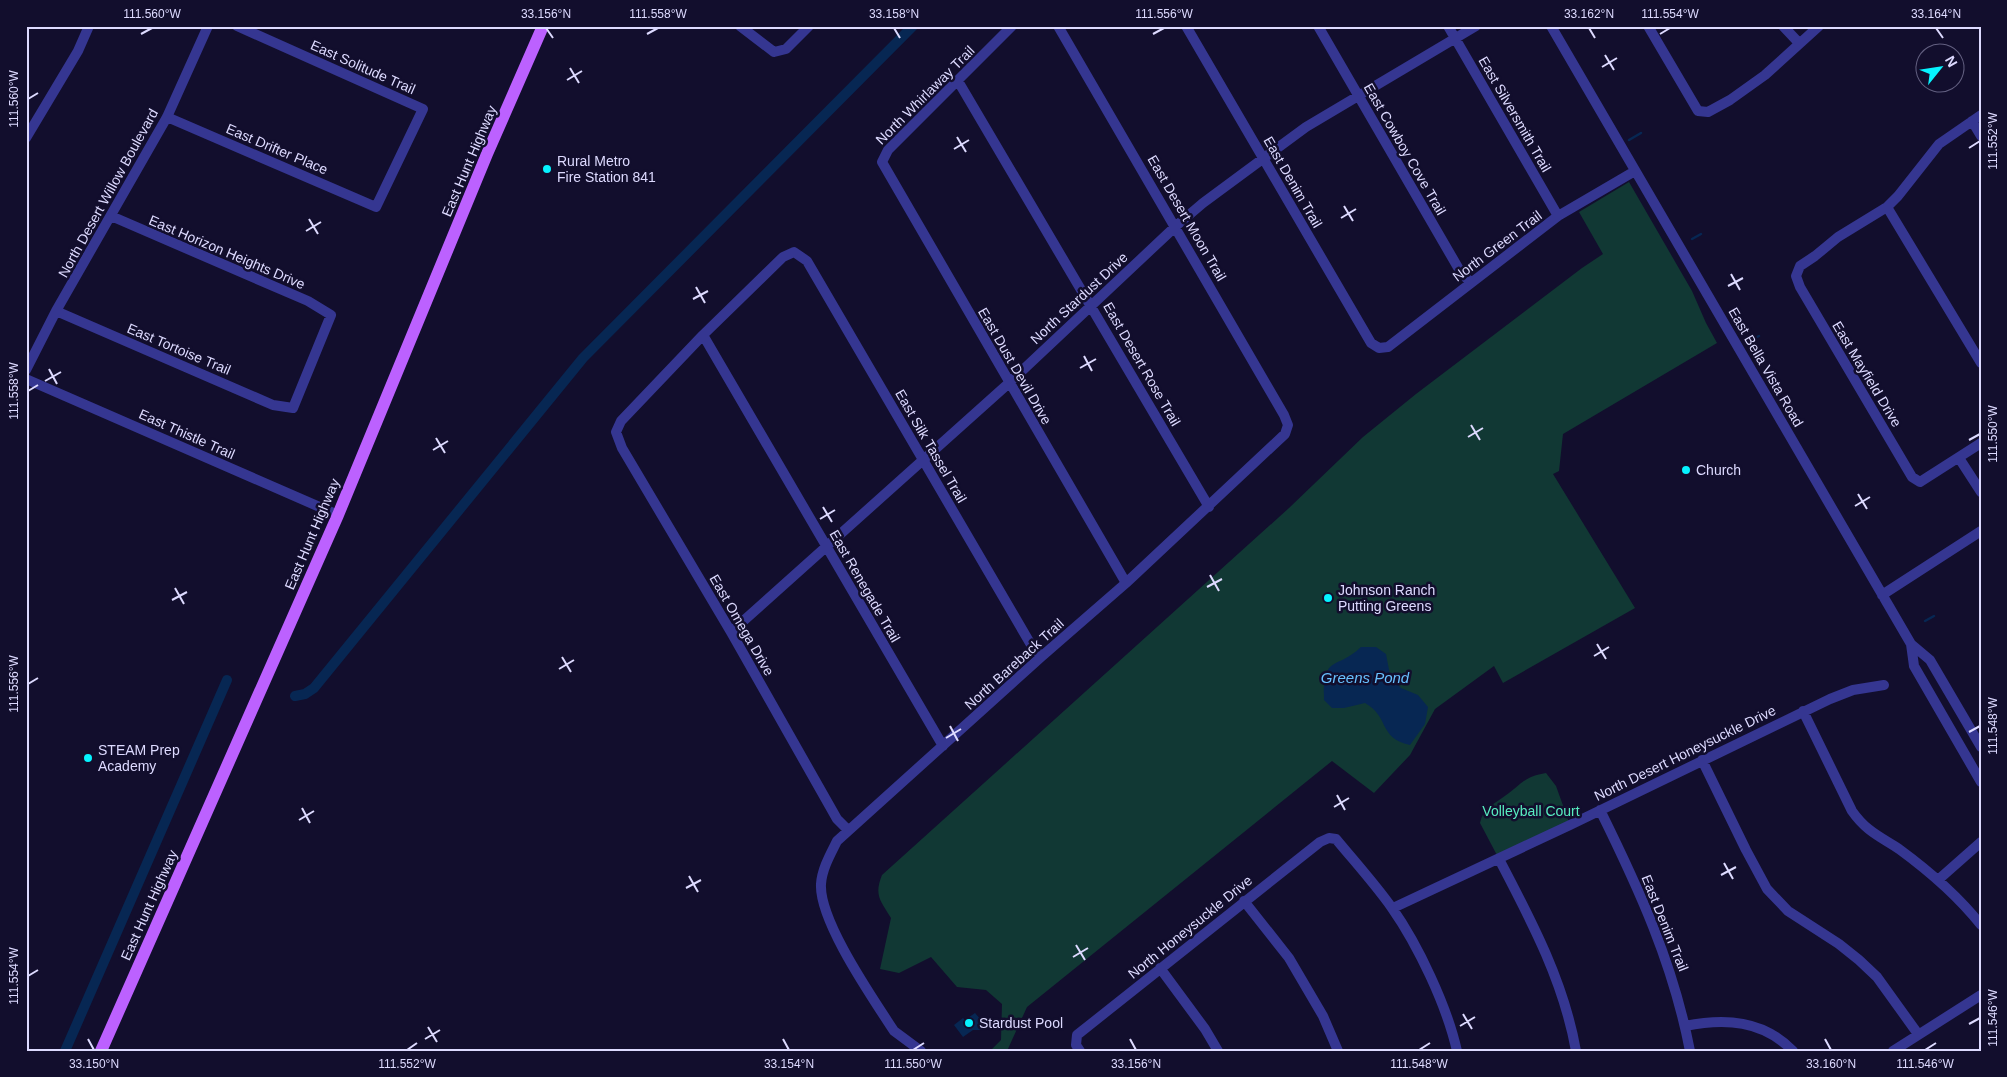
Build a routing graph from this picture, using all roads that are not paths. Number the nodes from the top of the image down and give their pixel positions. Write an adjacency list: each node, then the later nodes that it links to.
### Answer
1 (89, 26): 24 (street)
2 (208, 26): 21 (street, North Desert Willow Boulevard)
3 (237, 26): 28 (street, East Solitude Trail)
4 (543, 26): 49 (main road, East Hunt Highway)
5 (740, 26): 6 (street)
6 (809, 26)
7 (1012, 26): 19 (street, North Whirlaway Trail)
8 (1058, 26): 32 (street, East Desert Moon Trail)
9 (1186, 26): 25 (street, East Denim Trail)
10 (1318, 26): 20 (street, East Cowboy Cove Trail)
11 (1448, 26): 17 (street, East Silversmith Trail)
12 (1476, 26): 17 (street, North Stardust Drive)
13 (1551, 26): 27 (street, East Bella Vista Road)
14 (1648, 26): 18 (street)
15 (1783, 26): 18 (street)
16 (1819, 26): 18 (street)
17 (1455, 38): 20 (street, North Stardust Drive); 31 (street, East Silversmith Trail)
18 (1799, 43)
19 (958, 81): 26 (street, North Whirlaway Trail); 34 (street, East Desert Rose Trail)
20 (1358, 95): 25 (street, North Stardust Drive); 33 (street, East Cowboy Cove Trail)
21 (167, 117): 28 (street, East Drifter Place); 30 (street, North Desert Willow Boulevard)
22 (1976, 118): 23 (street); 29 (street)
23 (1981, 136)
24 (26, 138)
25 (1264, 158): 32 (street, North Stardust Drive); 37 (street, East Denim Trail)
26 (882, 162): 41 (street, East Dust Devil Drive)
27 (1635, 171): 31 (street, North Green Trail); 53 (street, East Bella Vista Road)
28 (376, 207)
29 (1887, 207): 38 (street); 45 (street, East Mayfield Drive)
30 (111, 216): 35 (street, North Desert Willow Boulevard); 42 (street, East Horizon Heights Drive)
31 (1558, 216): 33 (street, North Green Trail)
32 (1176, 226): 34 (street, North Stardust Drive); 43 (street, East Desert Moon Trail)
33 (1471, 283): 37 (street, North Green Trail)
34 (1092, 305): 41 (street, North Stardust Drive); 48 (street, East Desert Rose Trail)
35 (56, 311): 39 (street, North Desert Willow Boulevard); 42 (street, East Tortoise Trail)
36 (703, 335): 46 (street, East Silk Tassel Trail); 51 (street, East Renegade Trail); 54 (street, East Omega Drive)
37 (1379, 348)
38 (1981, 362)
39 (26, 370)
40 (26, 379): 49 (street, East Thistle Trail)
41 (1009, 383): 46 (street, North Stardust Drive); 52 (street, East Dust Devil Drive)
42 (293, 408)
43 (1288, 425): 48 (street, North Bareback Trail)
44 (1981, 444): 45 (street)
45 (1959, 458): 47 (street)
46 (924, 460): 51 (street, North Stardust Drive); 56 (street, East Silk Tassel Trail)
47 (1981, 492)
48 (1209, 507): 52 (street, North Bareback Trail)
49 (338, 515): 76 (main road, East Hunt Highway)
50 (1981, 531): 53 (street)
51 (826, 546): 54 (street, North Stardust Drive); 59 (street, East Renegade Trail)
52 (1126, 583): 56 (street, North Bareback Trail)
53 (1882, 595): 55 (street, East Bella Vista Road)
54 (732, 632): 64 (street, East Omega Drive)
55 (1911, 644): 60 (street, East Bella Vista Road); 62 (street, East Bella Vista Road)
56 (1041, 657): 59 (street, North Bareback Trail)
57 (1884, 685): 58 (street, North Desert Honeysuckle Drive)
58 (1803, 711): 61 (street, North Desert Honeysuckle Drive); 67 (street)
59 (943, 746): 64 (street, North Bareback Trail)
60 (1981, 747)
61 (1702, 760): 63 (street, North Desert Honeysuckle Drive); 74 (street)
62 (1981, 782)
63 (1600, 810): 66 (street, North Desert Honeysuckle Drive); 73 (street, East Denim Trail)
64 (848, 830): 77 (street, North Bareback Trail)
65 (1981, 842): 67 (street)
66 (1499, 859): 69 (street, North Desert Honeysuckle Drive); 81 (street)
67 (1938, 880): 70 (street)
68 (1244, 901): 69 (street, North Honeysuckle Drive); 71 (street, North Honeysuckle Drive); 79 (street)
69 (1392, 908): 80 (street)
70 (1981, 925)
71 (1160, 968): 75 (street, North Honeysuckle Drive); 78 (street)
72 (1981, 995): 74 (street)
73 (1685, 1026): 82 (street, East Denim Trail); 83 (street)
74 (1918, 1034): 84 (street)
75 (1078, 1048)
76 (101, 1051)
77 (921, 1051)
78 (1218, 1051)
79 (1338, 1051)
80 (1457, 1051)
81 (1576, 1051)
82 (1690, 1051)
83 (1792, 1051)
84 (1893, 1051)

